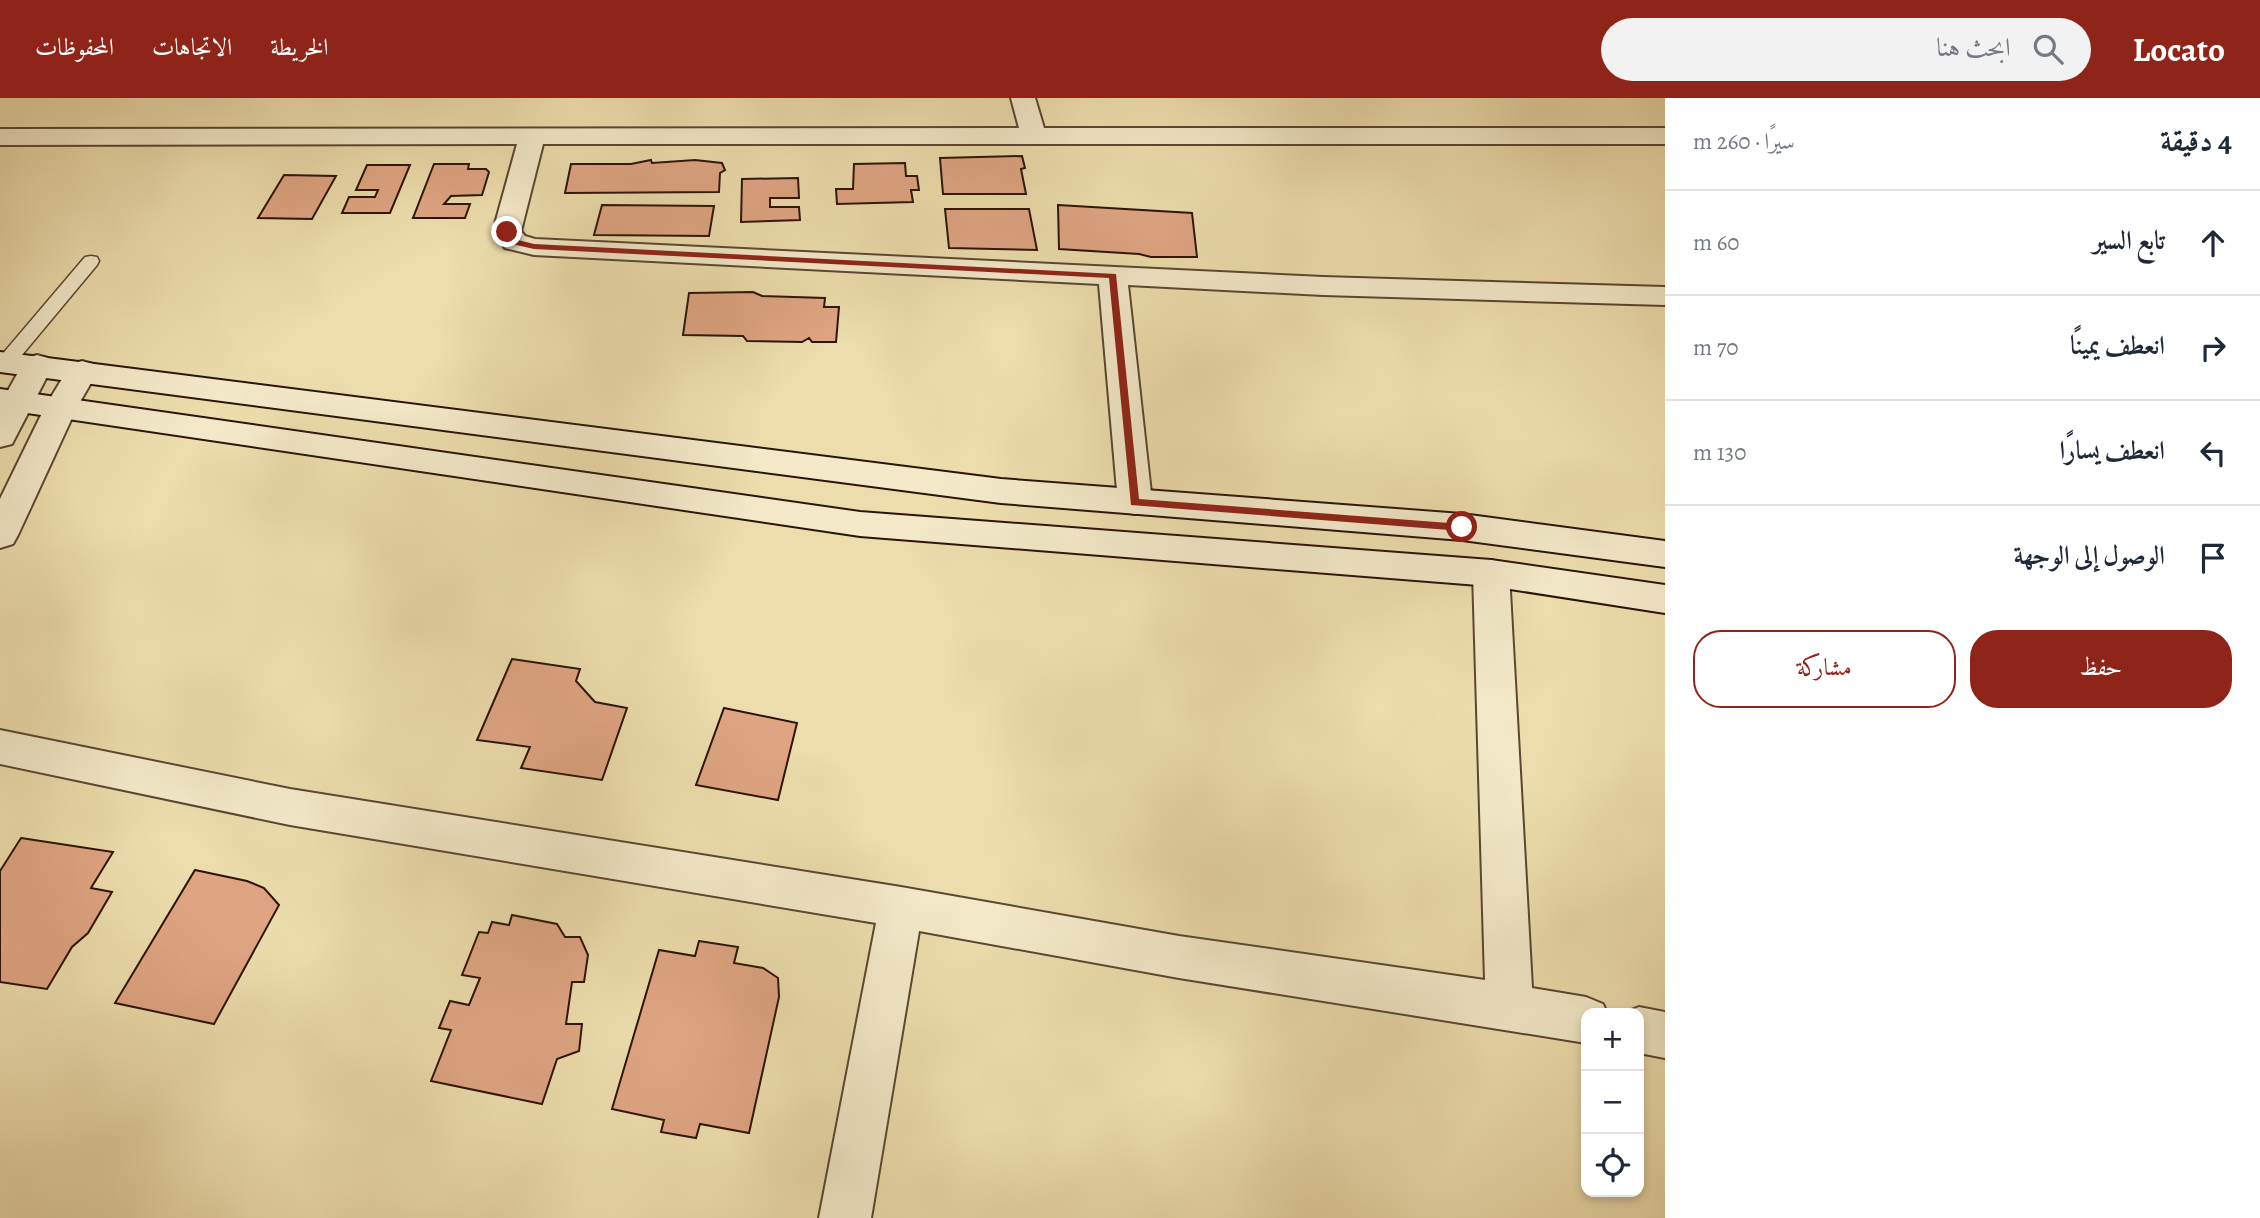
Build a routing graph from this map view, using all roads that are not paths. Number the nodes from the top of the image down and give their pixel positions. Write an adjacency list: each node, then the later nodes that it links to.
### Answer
1 (1023, 98): 2 (street)
2 (1034, 133): 3 (street); 5 (street)
3 (1665, 136)
4 (0, 137): 5 (street)
5 (532, 137): 7 (street)
6 (91, 261): 9 (lane)
7 (1113, 276): 8 (street); 14 (street)
8 (1665, 296)
9 (10, 364): 10 (street); 11 (street)
10 (82, 371): 12 (street); 14 (street)
11 (9, 400): 12 (street); 13 (street)
12 (61, 407): 15 (street); 17 (street)
13 (0, 436)
14 (1135, 502): 16 (street)
15 (0, 535)
16 (1665, 554)
17 (1491, 573): 18 (street); 21 (street)
18 (1665, 599)
19 (0, 747): 20 (street)
20 (901, 907): 21 (street); 25 (street)
21 (1509, 1006): 22 (street)
22 (1581, 1019)
23 (1644, 1031): 24 (street)
24 (1665, 1035)
25 (845, 1218)

